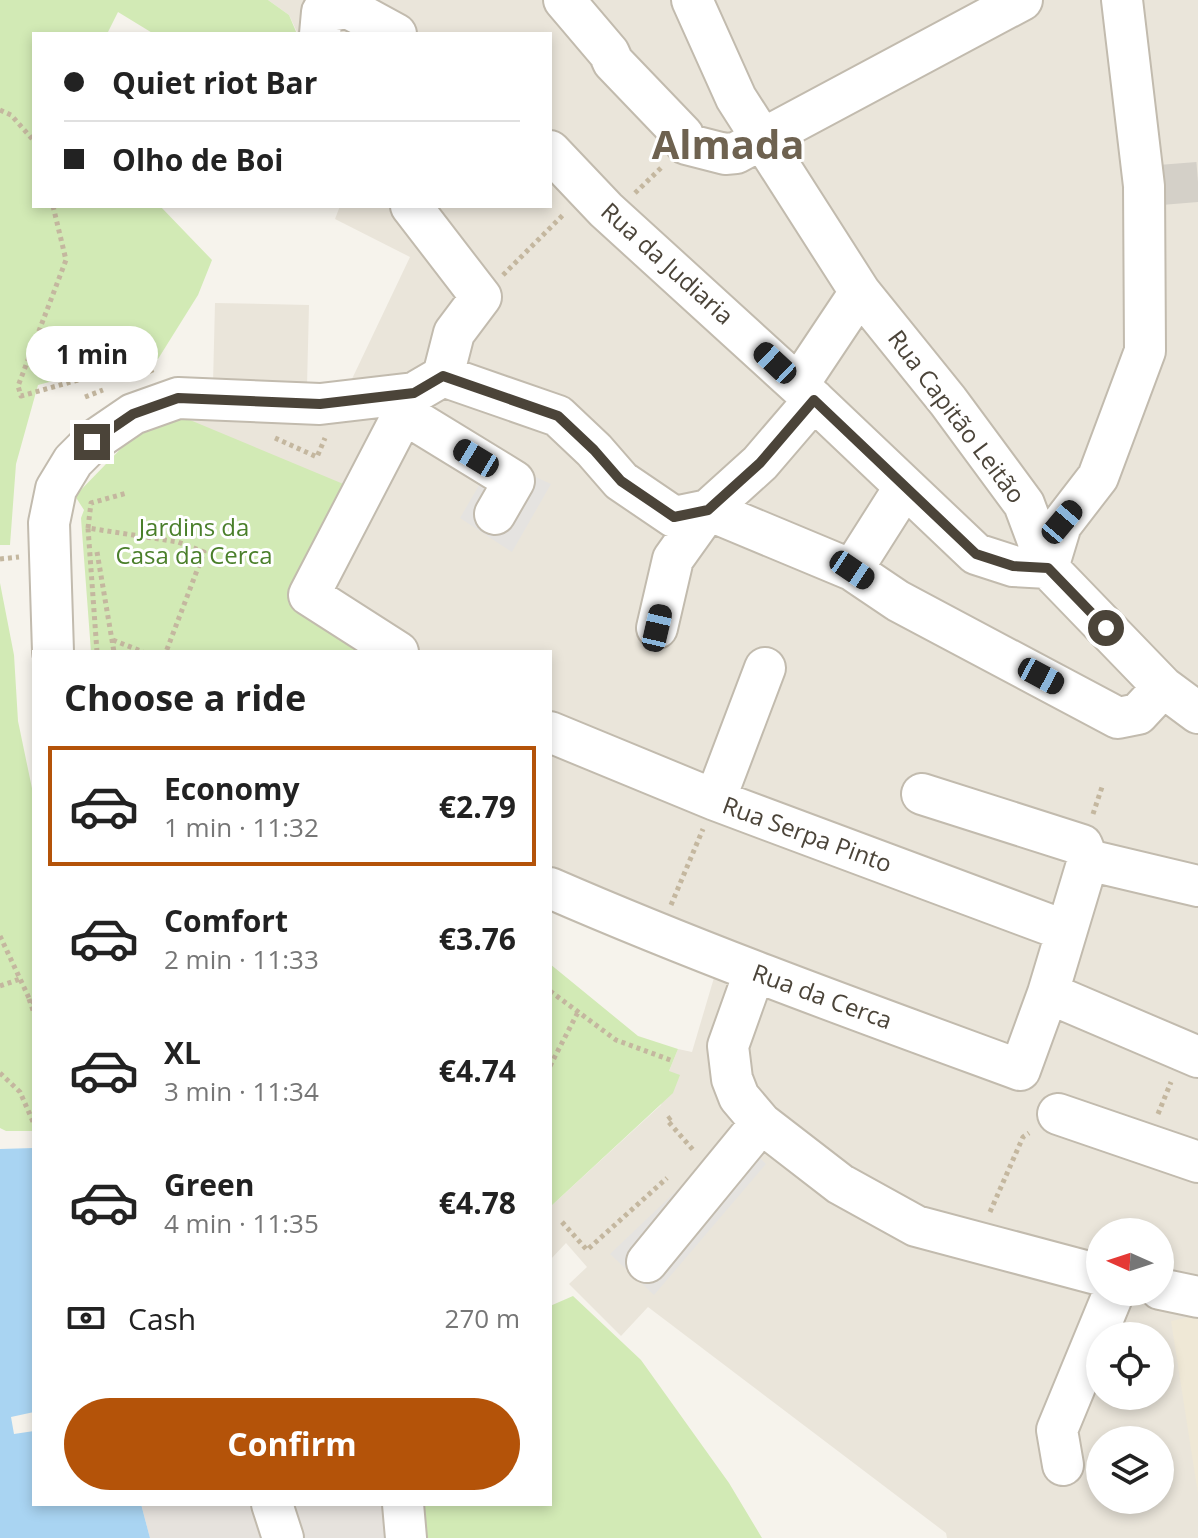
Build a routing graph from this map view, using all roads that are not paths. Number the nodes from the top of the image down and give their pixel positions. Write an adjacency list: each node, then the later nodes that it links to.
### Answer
1 (564, 0): 8 (street)
2 (692, 0): 8 (street, Rua Capitão Leitão)
3 (1022, 0): 5 (street)
4 (1122, 0): 17 (street)
5 (978, 12): 8 (street)
6 (321, 23): 7 (street)
7 (392, 32)
8 (764, 138): 11 (street, Rua Capitão Leitão)
9 (552, 153): 12 (street, Rua da Judiaria)
10 (413, 208): 13 (street)
11 (860, 292): 12 (street); 17 (street, Rua Capitão Leitão)
12 (806, 392): 14 (street, Rua da Judiaria); 15 (street)
13 (420, 394): 15 (street); 16 (street); 20 (street); 21 (street)
14 (904, 488): 17 (street, Rua da Judiaria); 18 (street)
15 (708, 510): 18 (street); 19 (street)
16 (495, 514)
17 (1048, 568): 23 (street, Rua Capitão Leitão)
18 (852, 570): 23 (street)
19 (657, 628)
20 (53, 650)
21 (395, 650)
22 (765, 668): 27 (street)
23 (1163, 687): 24 (street, Rua Capitão Leitão)
24 (1198, 713)
25 (552, 733): 27 (street, Rua Serpa Pinto)
26 (922, 794): 28 (street)
27 (715, 800): 31 (street, Rua Serpa Pinto)
28 (1088, 860): 29 (street); 31 (street)
29 (1198, 886)
30 (552, 889): 32 (street, Rua da Cerca)
31 (1066, 931): 33 (street)
32 (754, 973): 33 (street, Rua da Cerca); 36 (street)
33 (1048, 993): 34 (street)
34 (1190, 1054)
35 (1058, 1114): 37 (street)
36 (761, 1123): 38 (street); 39 (street)
37 (1198, 1162)
38 (647, 1262)
39 (1086, 1271)
40 (1174, 1292): 41 (street)
41 (1198, 1297)
42 (1108, 1306): 43 (street)
43 (1063, 1465)
44 (273, 1506): 46 (street)
45 (403, 1506): 47 (street)
46 (283, 1538)
47 (406, 1538)

